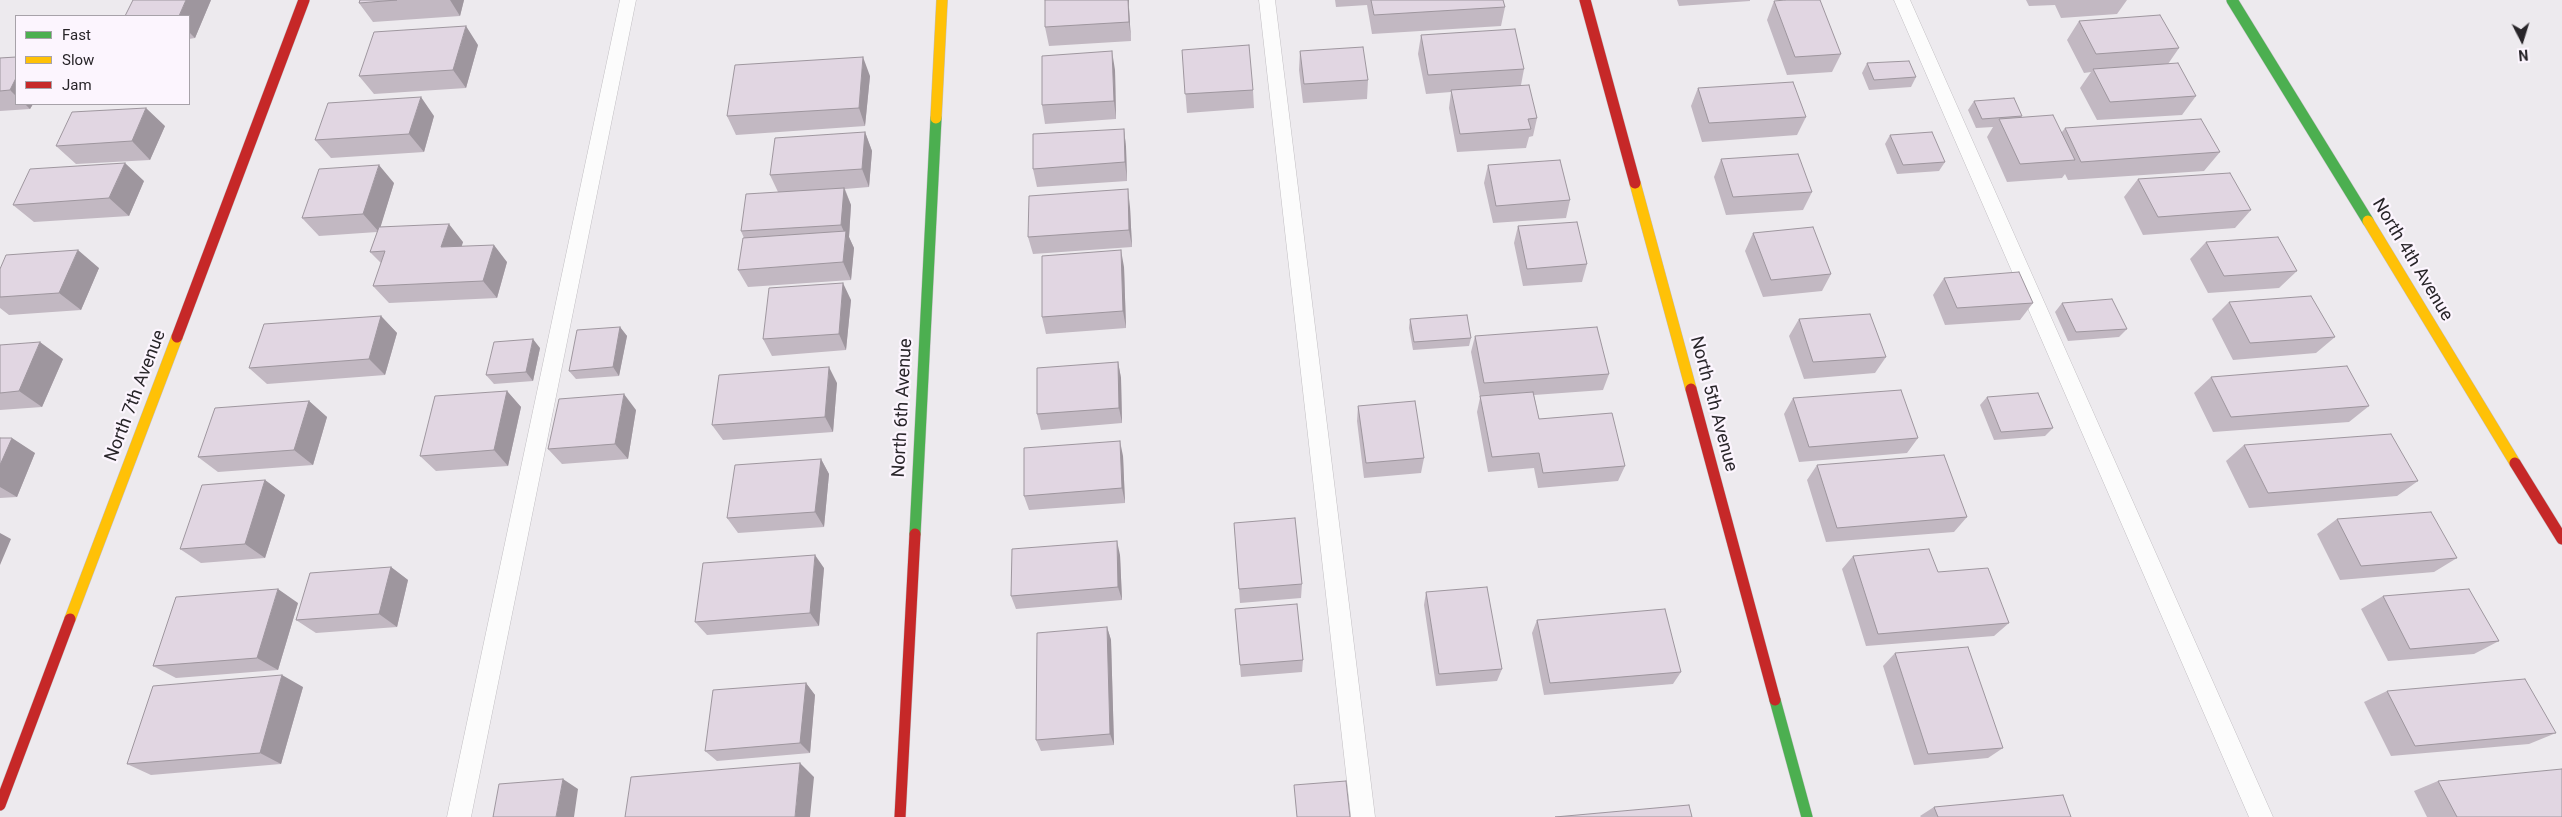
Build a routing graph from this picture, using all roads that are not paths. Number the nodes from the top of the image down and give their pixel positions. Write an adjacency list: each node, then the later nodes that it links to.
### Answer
1 (304, 0): 9 (street, North 7th Avenue)
2 (628, 0): 10 (lane)
3 (942, 0): 11 (street, North 6th Avenue)
4 (1267, 0): 12 (lane)
5 (1585, 0): 13 (street, North 5th Avenue)
6 (1902, 0): 14 (lane)
7 (2232, 0): 8 (street, North 4th Avenue)
8 (2562, 539)
9 (0, 805)
10 (459, 817)
11 (900, 817)
12 (1364, 817)
13 (1807, 817)
14 (2261, 817)

